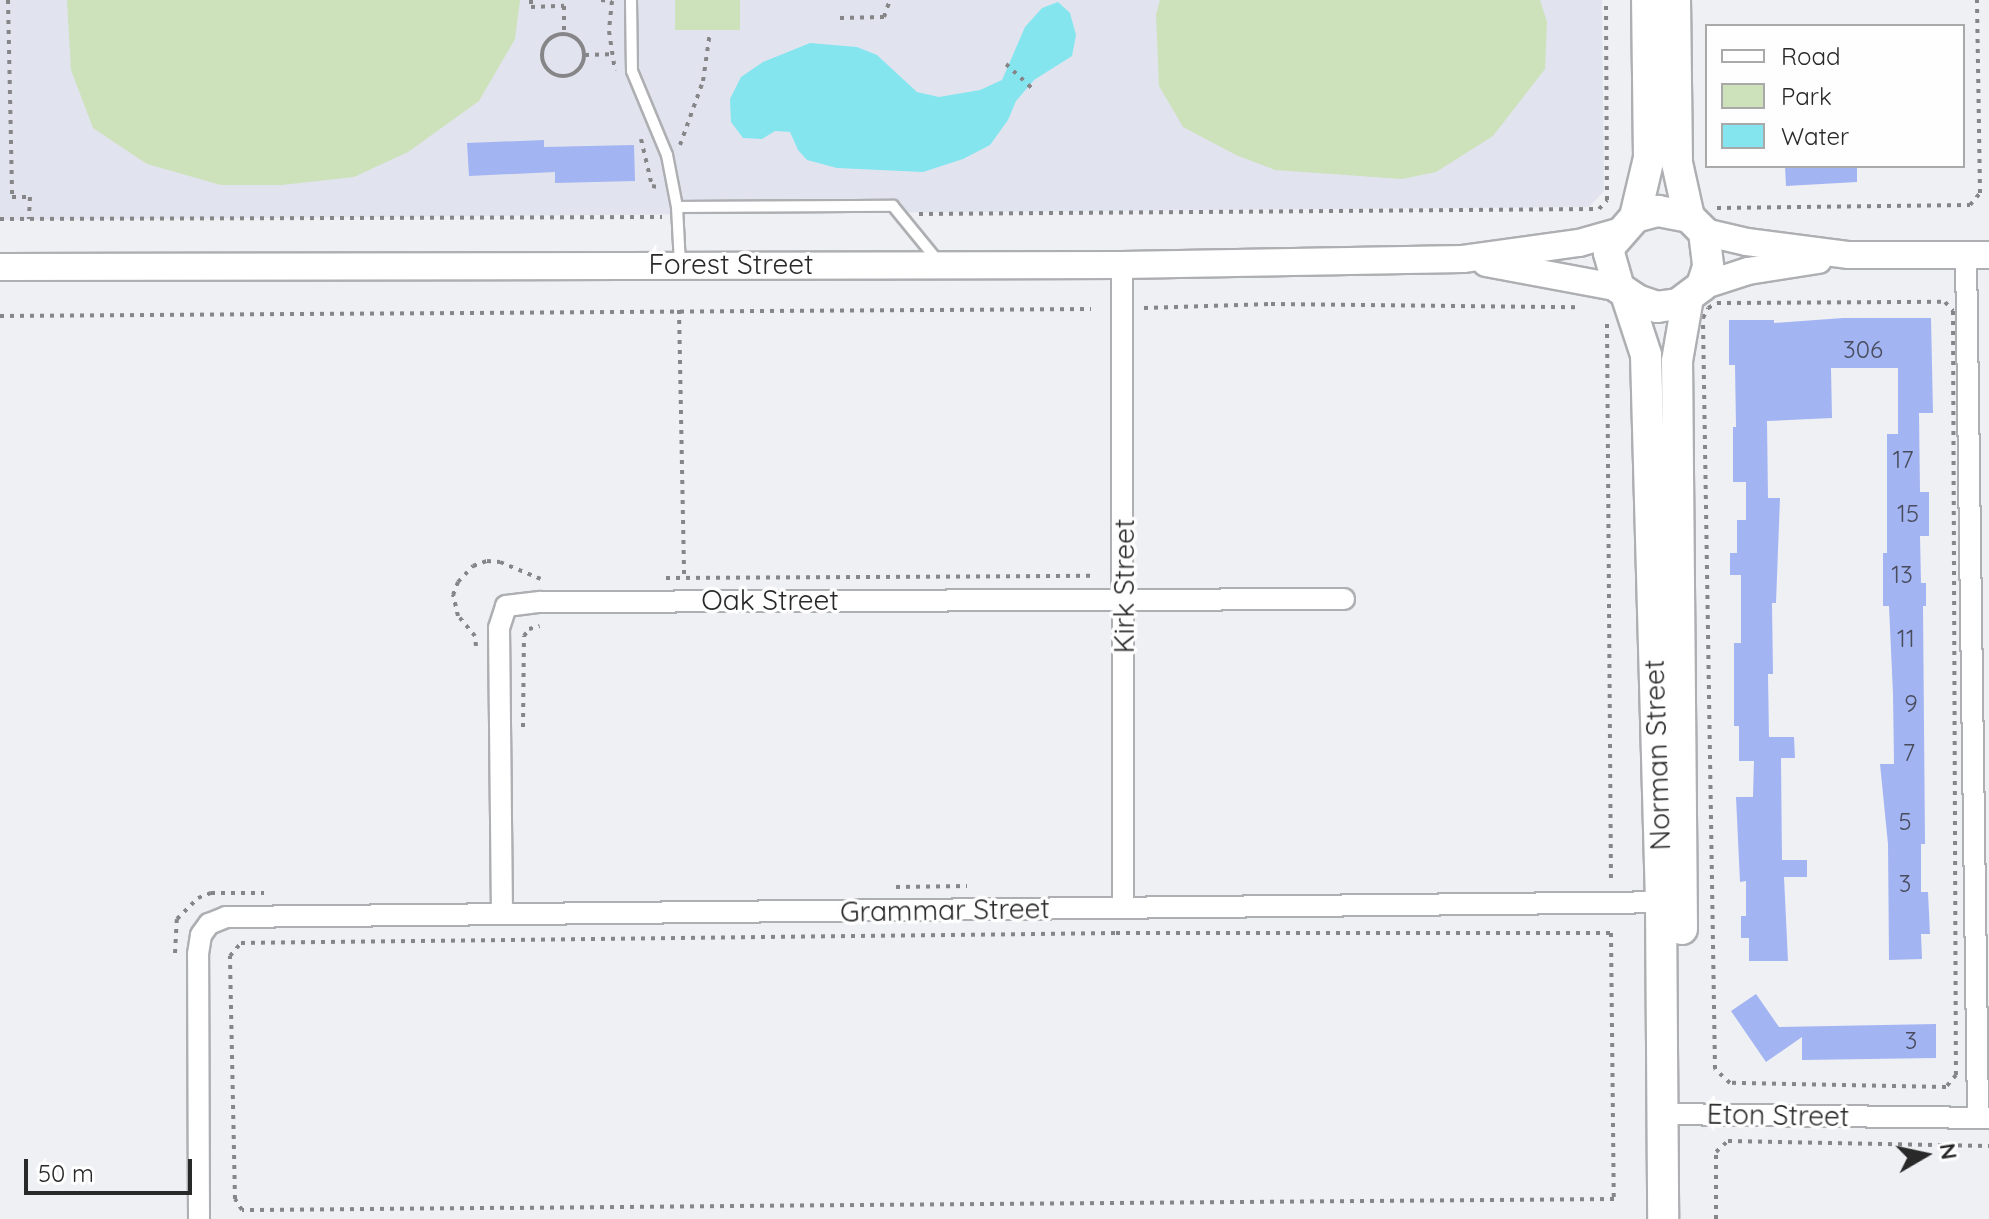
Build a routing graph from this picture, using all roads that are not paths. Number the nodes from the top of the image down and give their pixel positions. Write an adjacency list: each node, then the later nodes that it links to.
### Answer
1 (631, 0): 4 (lane)
2 (1647, 0): 6 (main road)
3 (1675, 0): 5 (main road)
4 (678, 212): 10 (lane); 11 (lane)
5 (1698, 219): 6 (main road); 7 (street); 15 (main road)
6 (1628, 224): 9 (street, Forest Street); 14 (main road)
7 (1849, 255): 8 (street); 15 (street)
8 (1978, 255): 16 (street)
9 (1463, 259): 12 (street, Forest Street); 14 (street, Forest Street)
10 (940, 262): 11 (street, Forest Street); 12 (street, Forest Street)
11 (680, 264): 13 (street, Forest Street)
12 (1122, 265): 17 (street, Kirk Street)
13 (0, 267)
14 (1622, 291): 15 (main road); 20 (main road, Norman Street)
15 (1695, 291): 20 (main road, Norman Street)
16 (1980, 563): 19 (street)
17 (1125, 598): 18 (street, Oak Street); 21 (street, Kirk Street); 22 (street, Oak Street)
18 (1344, 599)
19 (1982, 840): 24 (street)
20 (1671, 902): 21 (street, Grammar Street); 23 (main road, Norman Street)
21 (1123, 908): 22 (street, Grammar Street)
22 (502, 914): 25 (street, Grammar Street)
23 (1673, 1114): 24 (street, Eton Street); 26 (main road, Norman Street); 27 (main road, Norman Street)
24 (1984, 1118)
25 (199, 1219)
26 (1663, 1219)
27 (1684, 1219)

